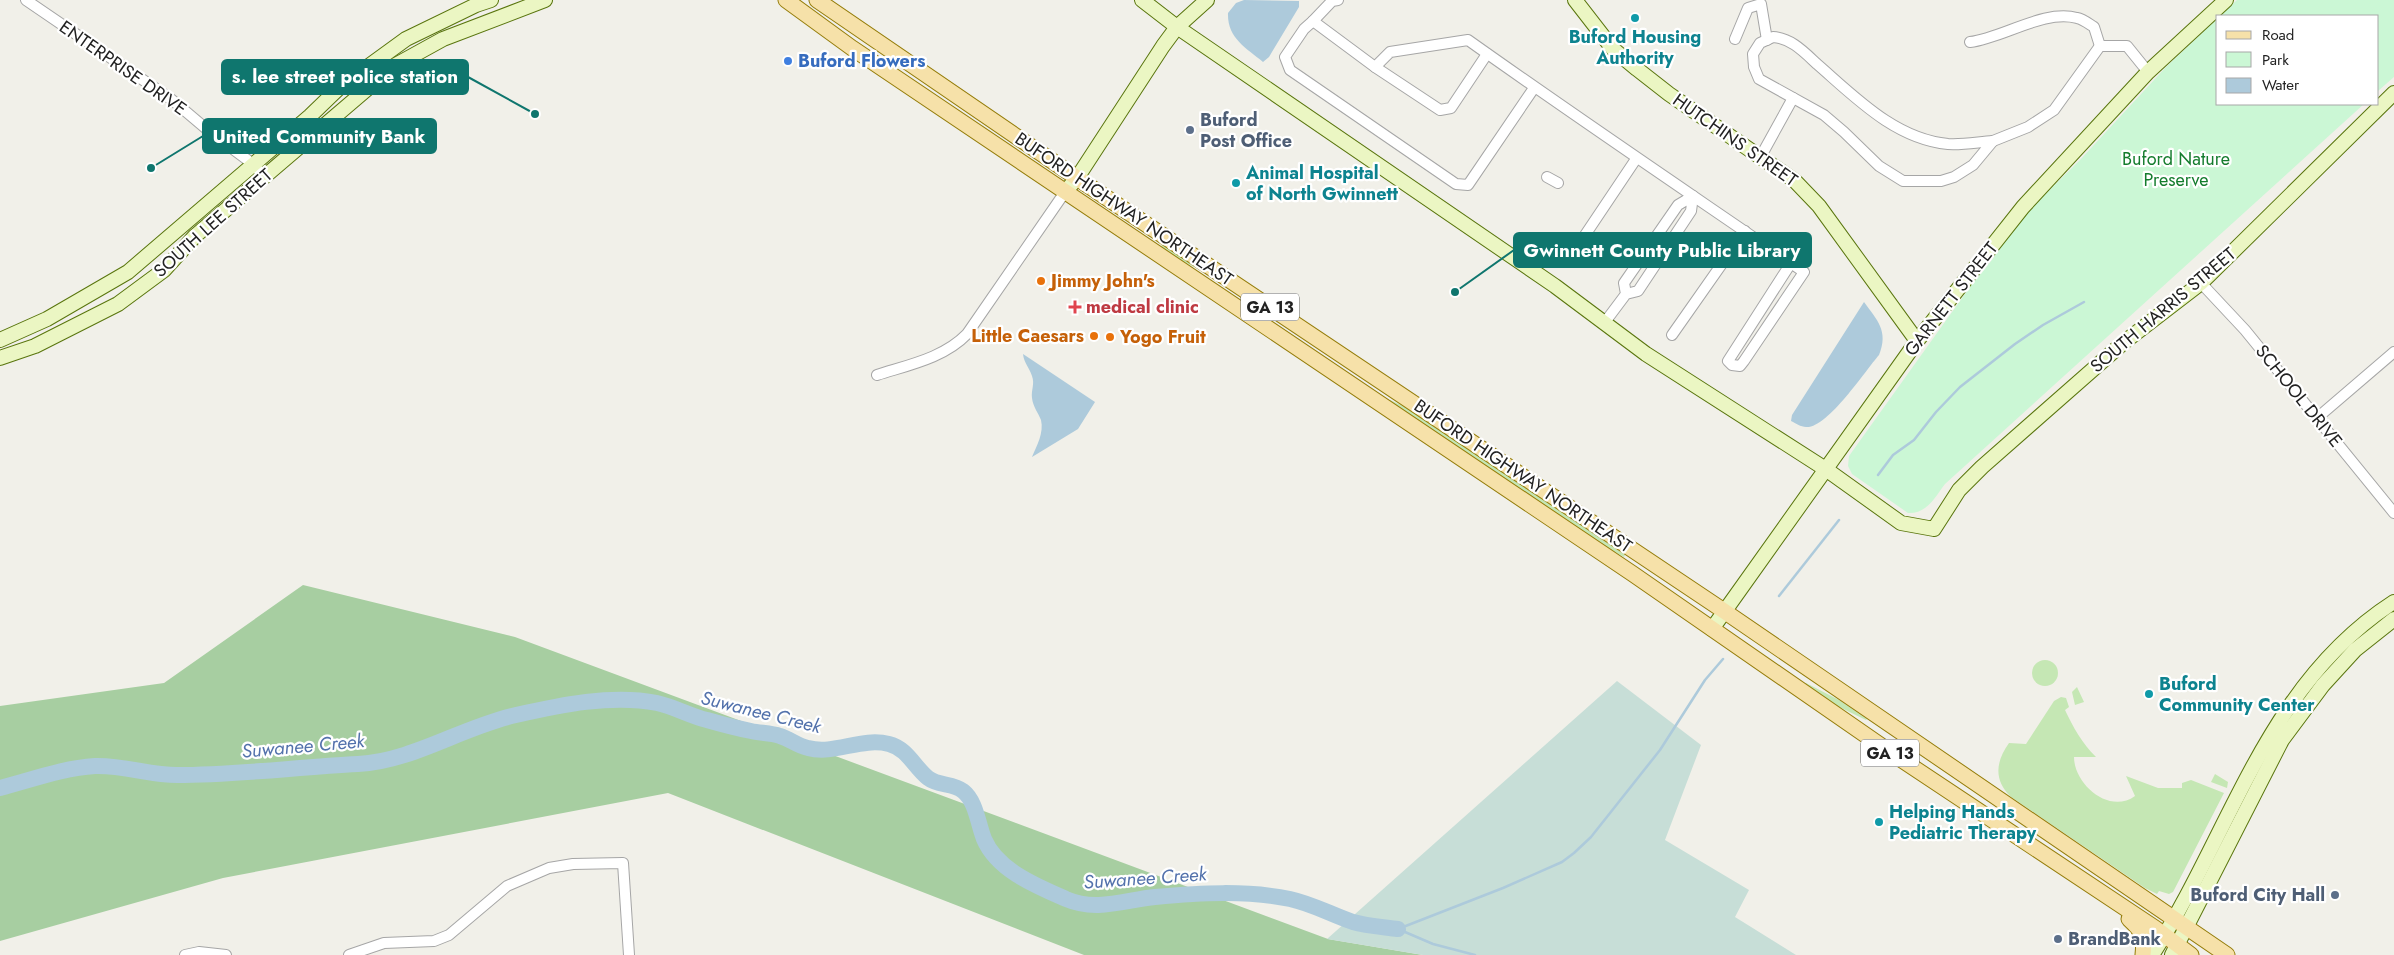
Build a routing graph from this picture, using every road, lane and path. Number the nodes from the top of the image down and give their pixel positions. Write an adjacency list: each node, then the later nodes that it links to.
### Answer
1 (26, 0): 26 (street, ENTERPRISE DRIVE)
2 (491, 0): 26 (street, SOUTH LEE STREET)
3 (546, 0): 27 (street, SOUTH LEE STREET)
4 (786, 0): 31 (main road, BUFORD HIGHWAY NORTHEAST / GA 13)
5 (817, 0): 29 (main road, BUFORD HIGHWAY NORTHEAST / GA 13)
6 (1142, 0): 12 (street)
7 (1207, 0): 12 (street)
8 (1338, 0): 11 (street)
9 (1575, 0): 24 (street, HUTCHINS STREET)
10 (2226, 0): 19 (street, GARNETT STREET)
11 (1313, 21): 18 (street); 20 (street)
12 (1177, 27): 29 (street); 41 (street)
13 (1735, 39): 14 (street)
14 (1767, 40): 22 (street); 23 (street)
15 (1970, 42): 16 (street)
16 (2100, 46): 19 (street); 23 (street)
17 (1488, 54): 18 (street); 18 (street); 20 (street)
18 (1375, 67)
19 (2148, 72): 45 (street, GARNETT STREET)
20 (1534, 88): 25 (street)
21 (2394, 93): 38 (street, SOUTH HARRIS STREET)
22 (1794, 98): 23 (street); 24 (street)
23 (1994, 141)
24 (1761, 156): 45 (street, HUTCHINS STREET)
25 (1636, 159): 32 (street); 35 (street)
26 (253, 164): 27 (street, ENTERPRISE DRIVE); 44 (street, SOUTH LEE STREET)
27 (264, 176): 47 (street, SOUTH LEE STREET)
28 (1547, 177): 30 (street)
29 (1077, 178): 31 (street); 53 (main road, BUFORD HIGHWAY NORTHEAST / GA 13)
30 (1558, 183)
31 (1065, 192): 48 (street); 55 (main road, BUFORD HIGHWAY NORTHEAST / GA 13)
32 (1693, 196): 33 (street); 34 (street); 36 (street)
33 (1745, 231): 37 (street); 43 (street)
34 (1650, 246): 36 (street); 39 (street)
35 (1573, 253)
36 (1664, 253): 39 (street)
37 (1791, 263): 40 (street); 42 (street)
38 (2201, 283): 49 (street, SCHOOL DRIVE); 50 (street, SOUTH HARRIS STREET)
39 (1626, 294): 41 (street)
40 (1755, 319): 42 (street); 42 (street)
41 (1605, 322): 50 (street)
42 (1768, 326)
43 (1672, 335)
44 (0, 340)
45 (1917, 341): 50 (street, GARNETT STREET)
46 (2394, 352): 49 (street)
47 (0, 358)
48 (877, 375)
49 (2317, 418): 51 (street, SCHOOL DRIVE)
50 (1827, 470): 53 (street, GARNETT STREET)
51 (2394, 513)
52 (2394, 602): 57 (street)
53 (1724, 611): 55 (street, GARNETT STREET); 57 (main road, BUFORD HIGHWAY NORTHEAST / GA 13)
54 (2394, 619): 57 (street)
55 (1712, 629): 56 (main road, BUFORD HIGHWAY NORTHEAST / GA 13)
56 (2100, 893): 58 (main road, BUFORD HIGHWAY NORTHEAST / GA 13); 64 (main road)
57 (2180, 923): 58 (street); 59 (street); 67 (main road, BUFORD HIGHWAY NORTHEAST / GA 13)
58 (2165, 935): 59 (main road, BUFORD HIGHWAY NORTHEAST / GA 13); 65 (street)
59 (2175, 950): 66 (main road, BUFORD HIGHWAY NORTHEAST / GA 13)
60 (185, 955): 61 (street)
61 (226, 955)
62 (349, 955): 63 (street)
63 (629, 955)
64 (2143, 955)
65 (2152, 955)
66 (2191, 955)
67 (2227, 955)

